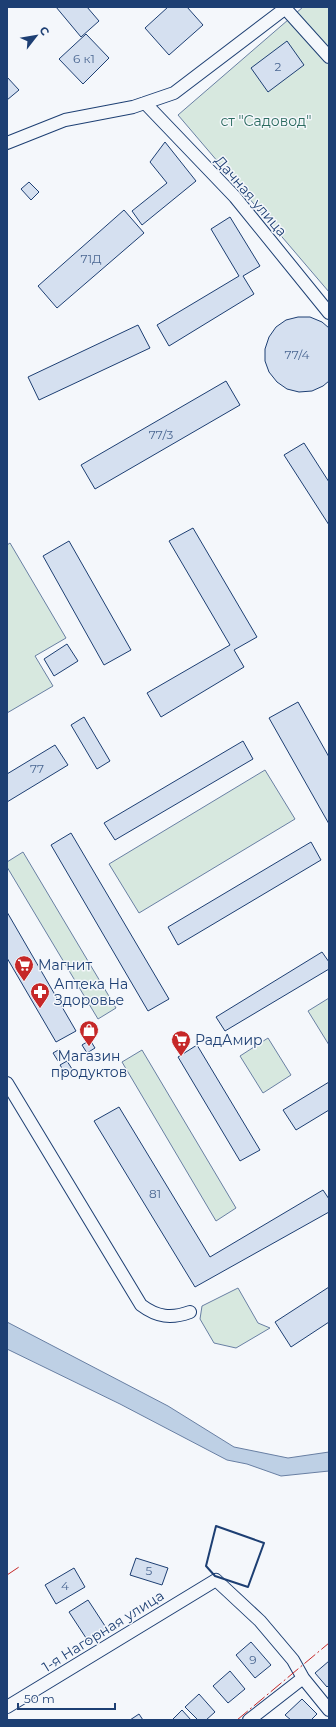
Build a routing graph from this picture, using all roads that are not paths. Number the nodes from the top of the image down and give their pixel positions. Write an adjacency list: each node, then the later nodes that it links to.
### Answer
1 (285, 7): 2 (street); 3 (street)
2 (329, 58)
3 (145, 103): 4 (street); 5 (street, Дачная улица)
4 (7, 143)
5 (329, 313)
6 (7, 1083): 7 (street)
7 (190, 1312)
8 (303, 1678): 9 (street, 1-я Нагорная улица); 10 (street); 11 (street)
9 (7, 1707)
10 (329, 1710)
11 (249, 1720)

